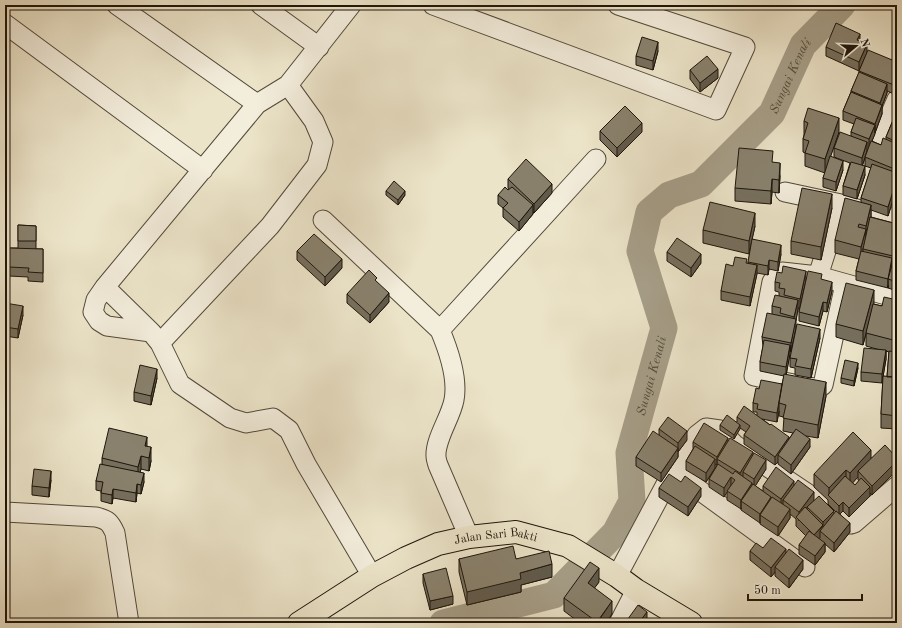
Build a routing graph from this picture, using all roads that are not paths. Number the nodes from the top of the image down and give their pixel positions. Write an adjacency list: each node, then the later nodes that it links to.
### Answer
1 (117, 5): 10 (street)
2 (260, 5): 7 (street)
3 (351, 5): 7 (street)
4 (433, 5): 5 (street)
5 (618, 5)
6 (5, 24): 13 (street)
7 (319, 47): 8 (street)
8 (288, 85): 10 (street); 23 (street)
9 (897, 99): 11 (street)
10 (257, 104): 13 (street)
11 (876, 148)
12 (596, 158): 22 (street)
13 (203, 170): 20 (street)
14 (785, 192): 15 (street)
15 (841, 204): 16 (street); 18 (street)
16 (897, 219)
17 (323, 220): 22 (street)
18 (818, 276): 19 (street); 19 (street)
19 (845, 284): 21 (street)
20 (105, 287): 23 (street); 23 (street)
21 (897, 298)
22 (440, 330): 27 (street)
23 (156, 338): 30 (street)
24 (672, 471): 25 (street); 28 (street); 29 (street)
25 (897, 486)
26 (5, 512): 32 (street)
27 (470, 537): 29 (main road, Jalan Sari Bakti); 30 (main road, Jalan Sari Bakti)
28 (805, 567)
29 (610, 572): 31 (main road, Jalan Sari Bakti)
30 (372, 576): 33 (main road, Jalan Sari Bakti)
31 (636, 590): 34 (street); 35 (main road, Jalan Sari Bakti)
32 (129, 623)
33 (299, 623)
34 (619, 623)
35 (692, 623)

